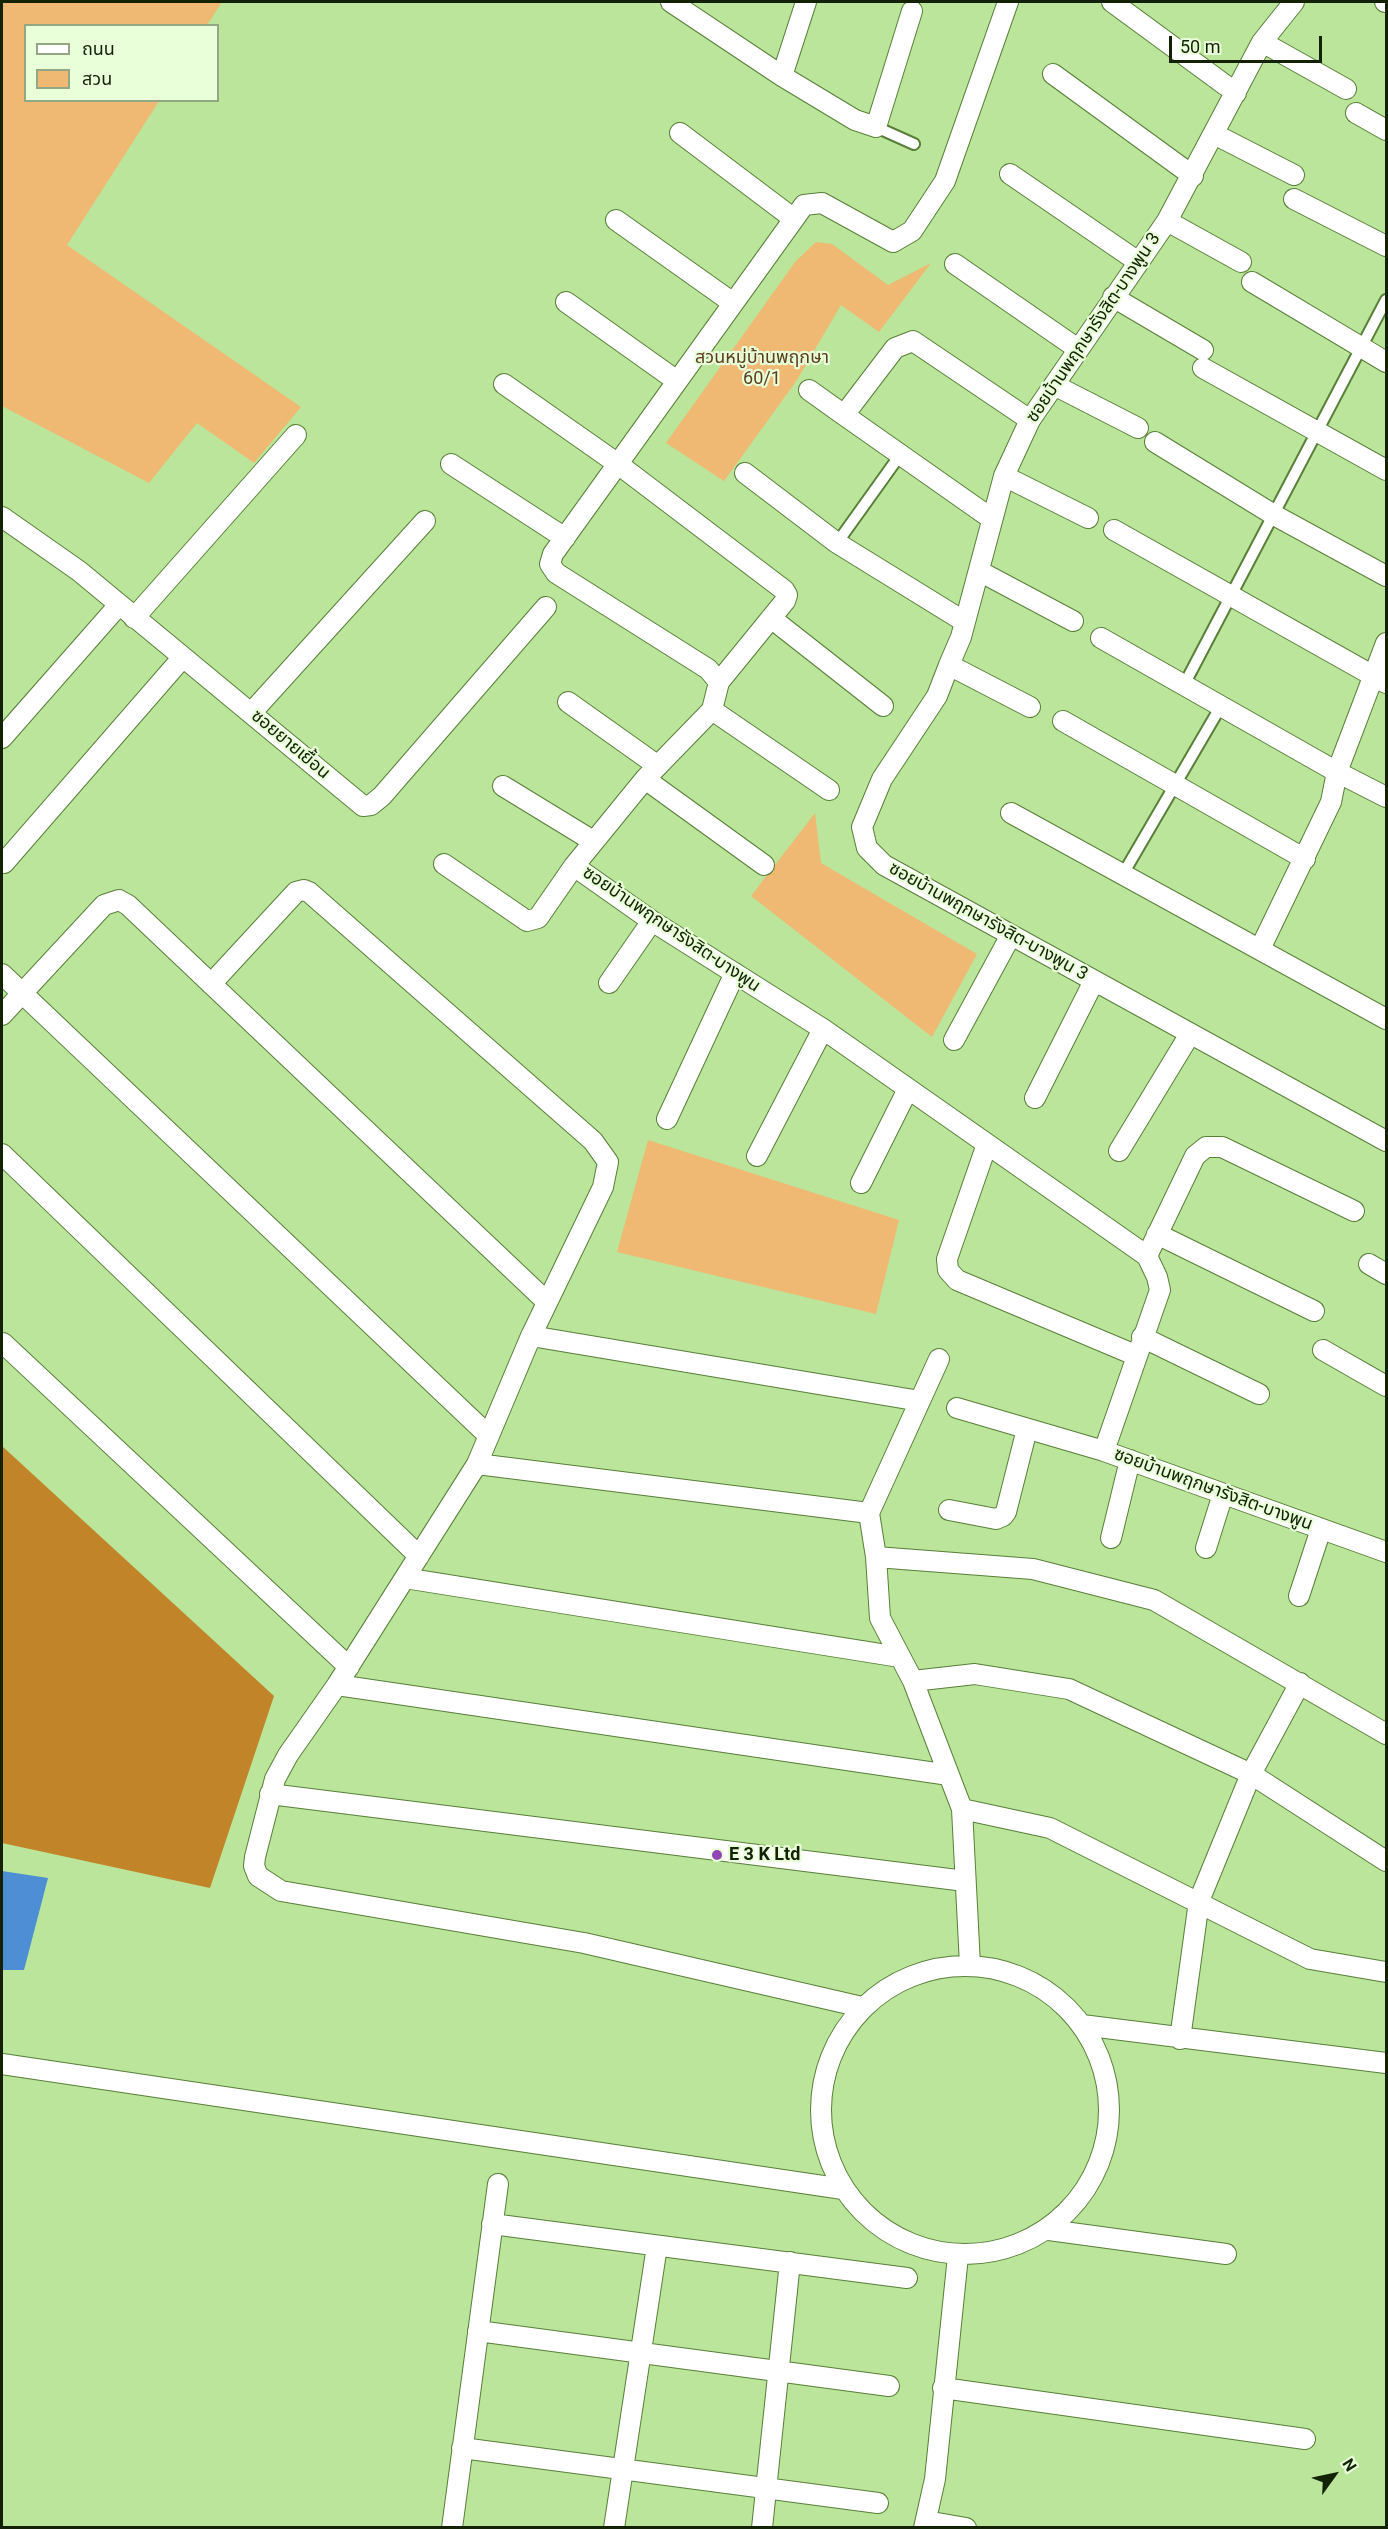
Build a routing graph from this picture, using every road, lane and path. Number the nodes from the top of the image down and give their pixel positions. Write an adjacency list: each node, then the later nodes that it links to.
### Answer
1 (671, 2): 9 (street)
2 (806, 2): 9 (street)
3 (1008, 2): 22 (street)
4 (1112, 2): 11 (street)
5 (1284, 5): 7 (street, ซอยบ้านพฤกษารังสิต-บางพูน 3)
6 (912, 11): 13 (street)
7 (1262, 42): 10 (street); 11 (street, ซอยบ้านพฤกษารังสิต-บางพูน 3)
8 (1053, 74): 20 (street)
9 (782, 76): 13 (street)
10 (1346, 89)
11 (1236, 93): 16 (street, ซอยบ้านพฤกษารังสิต-บางพูน 3)
12 (1356, 113): 14 (street)
13 (876, 127): 17 (lane)
14 (1386, 130)
15 (680, 133): 22 (street)
16 (1214, 134): 19 (street); 20 (street, ซอยบ้านพฤกษารังสิต-บางพูน 3)
17 (914, 144)
18 (1010, 174): 26 (street)
19 (1294, 175)
20 (1193, 176): 24 (street, ซอยบ้านพฤกษารังสิต-บางพูน 3)
21 (1294, 199): 25 (street)
22 (794, 219): 33 (street)
23 (616, 220): 33 (street)
24 (1167, 221): 26 (street, ซอยบ้านพฤกษารังสิต-บางพูน 3); 27 (street)
25 (1386, 246)
26 (1137, 261): 30 (street, ซอยบ้านพฤกษารังสิต-บางพูน 3)
27 (1241, 261)
28 (955, 264): 35 (street)
29 (1252, 282): 34 (street)
30 (1113, 297): 35 (street, ซอยบ้านพฤกษารังสิต-บางพูน 3); 44 (street)
31 (1386, 300): 34 (lane)
32 (566, 302): 37 (street)
33 (733, 303): 37 (street)
34 (1362, 347): 36 (street); 44 (lane)
35 (1078, 349): 39 (street, ซอยบ้านพฤกษารังสิต-บางพูน 3)
36 (1386, 362)
37 (677, 381): 49 (street)
38 (504, 384): 49 (street)
39 (1054, 385): 42 (street, ซอยบ้านพฤกษารังสิต-บางพูน 3); 43 (street)
40 (809, 390): 41 (street)
41 (843, 415): 42 (street); 47 (street)
42 (1030, 420): 52 (street, ซอยบ้านพฤกษารังสิต-บางพูน 3)
43 (1138, 428)
44 (1317, 432): 50 (street); 53 (lane)
45 (296, 435): 65 (street)
46 (1155, 442): 53 (street)
47 (900, 455): 56 (street); 60 (lane)
48 (450, 464): 59 (street)
49 (618, 464): 59 (street); 66 (street)
50 (1386, 470)
51 (745, 473): 60 (street)
52 (1004, 476): 55 (street); 56 (street, ซอยบ้านพฤกษารังสิต-บางพูน 3)
53 (1274, 515): 62 (street); 63 (lane)
54 (2, 517): 65 (street, ซอยยายเยื้อน)
55 (1088, 518)
56 (993, 519): 61 (street, ซอยบ้านพฤกษารังสิต-บางพูน 3)
57 (425, 521): 81 (street)
58 (1114, 530): 63 (street)
59 (565, 538): 74 (street)
60 (837, 543): 68 (street)
61 (979, 571): 67 (street); 68 (street, ซอยบ้านพฤกษารังสิต-บางพูน 3)
62 (1386, 576)
63 (1230, 597): 73 (street); 75 (lane)
64 (546, 607): 81 (street, ซอยยายเยื้อน)
65 (126, 612): 71 (street, ซอยยายเยื้อน); 83 (street)
66 (771, 618): 74 (street); 77 (street)
67 (1073, 621)
68 (965, 622): 72 (street, ซอยบ้านพฤกษารังสิต-บางพูน 3)
69 (1101, 638): 75 (street)
70 (1386, 643): 73 (street)
71 (183, 657): 81 (street, ซอยยายเยื้อน); 93 (street)
72 (949, 665): 79 (street); 99 (street, ซอยบ้านพฤกษารังสิต-บางพูน 3)
73 (1379, 679): 85 (street)
74 (719, 682): 80 (street)
75 (1184, 685): 78 (street)
76 (568, 702): 84 (street)
77 (883, 706)
78 (1221, 706): 85 (street); 86 (lane)
79 (1030, 707)
80 (712, 710): 84 (street, ซอยบ้านพฤกษารังสิต-บางพูน); 88 (street)
81 (252, 712)
82 (1062, 721): 86 (street)
83 (2, 738)
84 (651, 772): 91 (street, ซอยบ้านพฤกษารังสิต-บางพูน); 95 (street)
85 (1337, 772): 89 (street); 92 (street)
86 (1175, 785): 92 (street); 97 (lane)
87 (503, 786): 91 (street)
88 (829, 790)
89 (1386, 797)
90 (1011, 813): 97 (street)
91 (592, 841): 96 (street, ซอยบ้านพฤกษารังสิต-บางพูน)
92 (1305, 859): 100 (street)
93 (4, 863)
94 (444, 864): 96 (street)
95 (764, 865)
96 (574, 866): 98 (street, ซอยบ้านพฤกษารังสิต-บางพูน)
97 (1123, 874): 100 (street)
98 (652, 921): 101 (street, ซอยบ้านพฤกษารังสิต-บางพูน); 104 (street)
99 (1011, 935): 103 (street, ซอยบ้านพฤกษารังสิต-บางพูน 3); 111 (street)
100 (1260, 949): 108 (street)
101 (735, 973): 109 (street, ซอยบ้านพฤกษารังสิต-บางพูน); 114 (street)
102 (2, 974): 106 (street)
103 (1094, 981): 110 (street, ซอยบ้านพฤกษารังสิต-บางพูน 3); 113 (street)
104 (609, 983)
105 (211, 984): 106 (street); 124 (street); 124 (street)
106 (22, 993): 107 (street); 136 (street)
107 (2, 1015)
108 (1386, 1020)
109 (823, 1029): 112 (street, ซอยบ้านพฤกษารังสิต-บางพูน); 119 (street)
110 (1190, 1034): 115 (street, ซอยบ้านพฤกษารังสิต-บางพูน 3); 117 (street)
111 (954, 1040)
112 (908, 1089): 116 (street, ซอยบ้านพฤกษารังสิต-บางพูน); 120 (street)
113 (1035, 1098)
114 (667, 1119)
115 (1386, 1141)
116 (987, 1144): 123 (street, ซอยบ้านพฤกษารังสิต-บางพูน); 128 (street)
117 (1119, 1151)
118 (2, 1154): 147 (street)
119 (757, 1156)
120 (861, 1183)
121 (1354, 1211): 122 (street)
122 (1157, 1234): 123 (street); 125 (street)
123 (1147, 1256): 128 (street, ซอยบ้านพฤกษารังสิต-บางพูน)
124 (547, 1302): 126 (street)
125 (1314, 1311)
126 (531, 1336): 133 (street); 136 (street)
127 (3, 1343): 152 (street)
128 (1139, 1346): 132 (street); 137 (street, ซอยบ้านพฤกษารังสิต-บางพูน)
129 (1323, 1350): 131 (street)
130 (939, 1359): 133 (street)
131 (1386, 1386)
132 (1259, 1394)
133 (920, 1401): 142 (street)
134 (957, 1408): 135 (street)
135 (1027, 1429): 137 (street); 141 (street)
136 (489, 1436): 139 (street)
137 (1104, 1450): 138 (street, ซอยบ้านพฤกษารังสิต-บางพูน)
138 (1130, 1460): 140 (street, ซอยบ้านพฤกษารังสิต-บางพูน); 144 (street)
139 (477, 1464): 142 (street); 147 (street)
140 (1223, 1494): 143 (street, ซอยบ้านพฤกษารังสิต-บางพูน); 145 (street)
141 (949, 1510)
142 (869, 1513): 148 (street)
143 (1321, 1529): 146 (street, ซอยบ้านพฤกษารังสิต-บางพูน); 150 (street)
144 (1111, 1538)
145 (1206, 1548)
146 (1386, 1552)
147 (419, 1556): 149 (street)
148 (876, 1557): 151 (street); 154 (street)
149 (405, 1578): 151 (street); 152 (street)
150 (1299, 1596)
151 (900, 1657): 153 (street)
152 (349, 1666): 155 (street)
153 (913, 1681): 157 (street); 158 (street)
154 (1300, 1683): 156 (street); 157 (street)
155 (337, 1685): 158 (street); 159 (street)
156 (1386, 1734)
157 (1251, 1774): 161 (street); 163 (street)
158 (949, 1775): 160 (street)
159 (270, 1794): 162 (street); 166 (street)
160 (962, 1809): 162 (street); 163 (street)
161 (1386, 1861)
162 (965, 1881): 164 (street)
163 (1199, 1901): 165 (street); 168 (street)
164 (970, 1965): 166 (street); 167 (street)
165 (1386, 1972)
166 (862, 2007): 172 (street)
167 (1082, 2025): 168 (street); 174 (street)
168 (1180, 2039): 169 (street)
169 (1386, 2063)
170 (2, 2064): 172 (street)
171 (498, 2184): 173 (street)
172 (843, 2189): 177 (street)
173 (492, 2224): 175 (street); 180 (street)
174 (1049, 2230): 176 (street); 177 (street)
175 (657, 2246): 178 (street); 181 (street)
176 (1226, 2254)
177 (958, 2256): 184 (street)
178 (790, 2262): 179 (street); 182 (street)
179 (907, 2278)
180 (478, 2331): 181 (street); 186 (street)
181 (641, 2353): 182 (street); 187 (street)
182 (778, 2372): 183 (street); 188 (street)
183 (889, 2386)
184 (943, 2388): 185 (street); 190 (street)
185 (1305, 2439)
186 (462, 2448): 187 (street); 191 (street)
187 (623, 2469): 188 (street); 192 (street)
188 (766, 2488): 189 (street); 193 (street)
189 (878, 2503)
190 (925, 2524): 194 (street)
191 (452, 2528)
192 (614, 2528)
193 (762, 2528)
194 (966, 2528)

